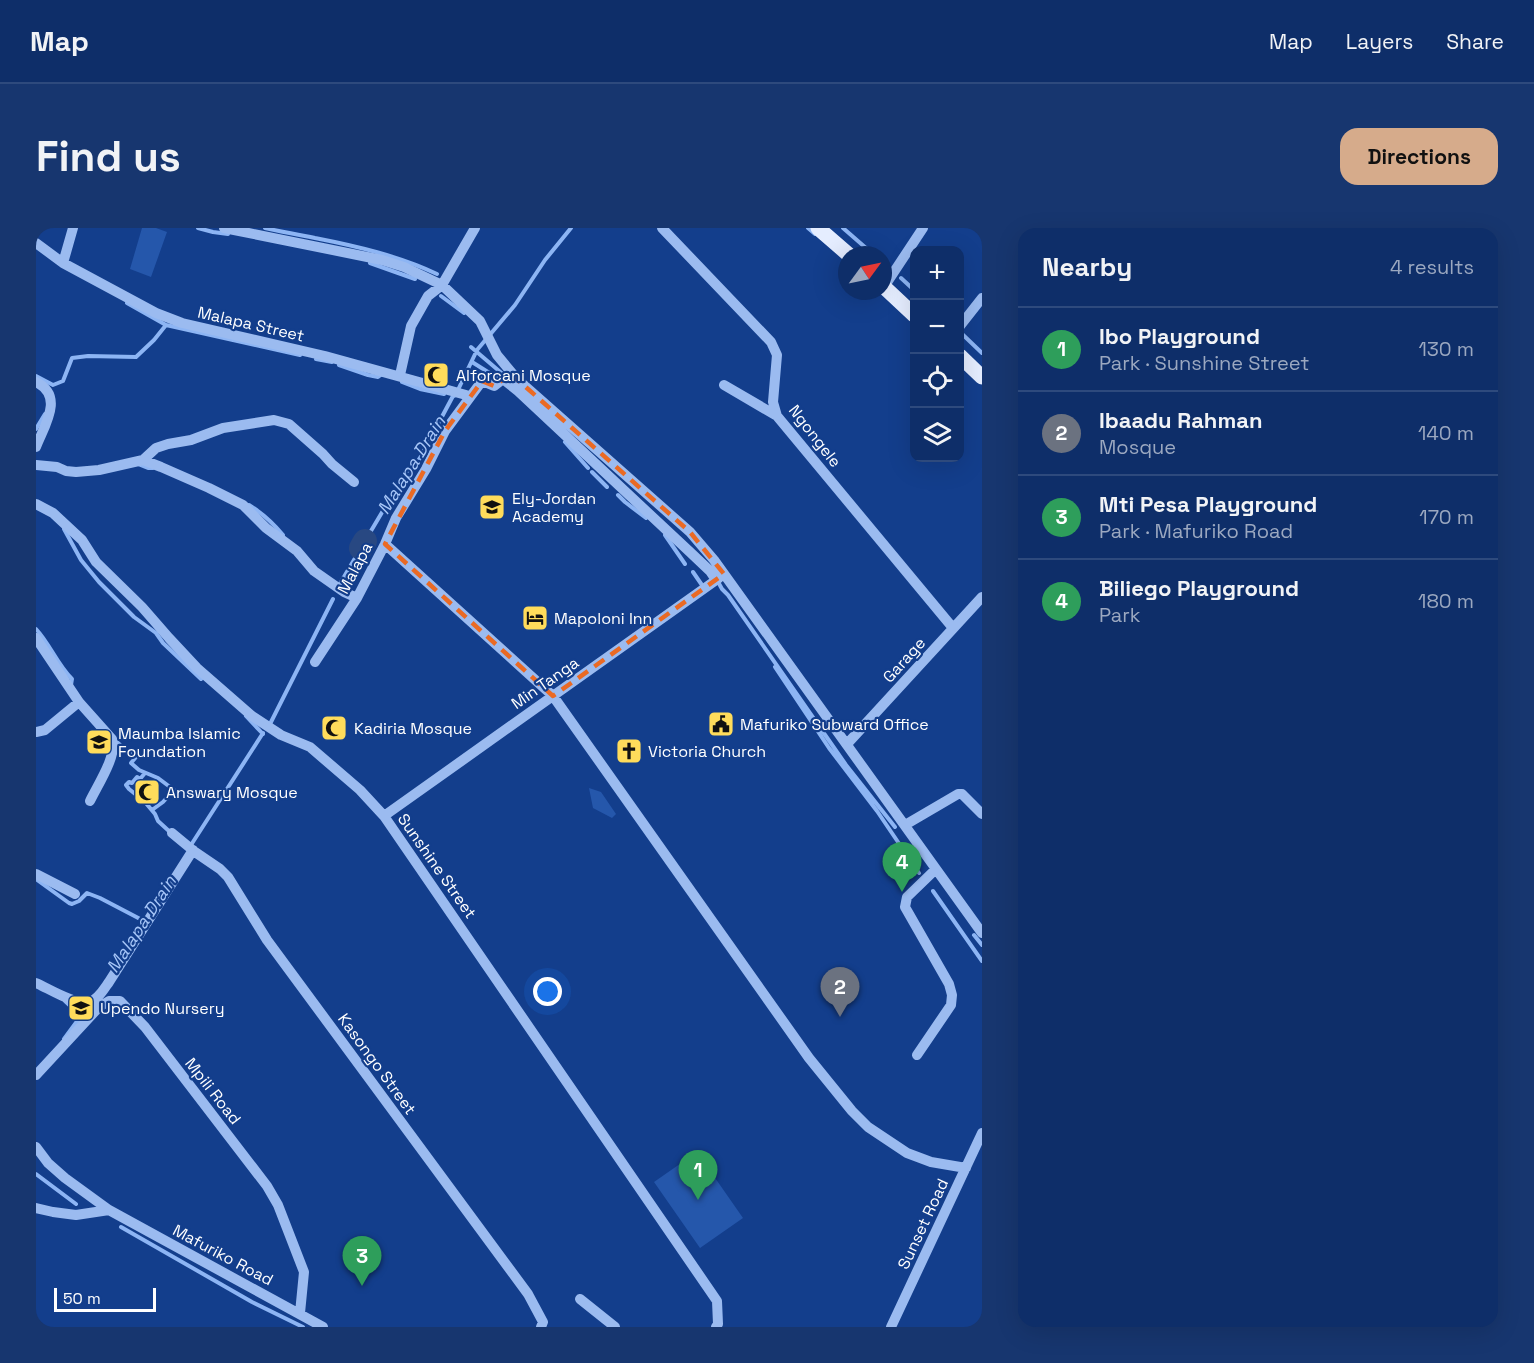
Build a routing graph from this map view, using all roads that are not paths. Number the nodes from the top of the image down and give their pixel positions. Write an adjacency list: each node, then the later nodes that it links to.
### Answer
1 (73, 228): 9 (street)
2 (224, 228): 11 (street)
3 (475, 228): 11 (street)
4 (662, 228): 24 (street, Ngongele)
5 (818, 228): 8 (main road)
6 (923, 228): 10 (street)
7 (36, 243): 9 (street, Malapa Street)
8 (839, 246)
9 (63, 263): 17 (street, Malapa Street)
10 (892, 274)
11 (442, 285): 17 (street); 19 (street)
12 (892, 293): 14 (main road)
13 (982, 298): 15 (street)
14 (910, 310)
15 (964, 321)
16 (964, 360): 18 (main road)
17 (400, 375): 23 (street, Malapa Street)
18 (982, 377)
19 (517, 379): 22 (street); 31 (street)
20 (36, 382): 25 (street)
21 (724, 385): 24 (street)
22 (518, 391): 30 (street, Malapa); 31 (street, Malapa)
23 (466, 395)
24 (777, 416): 34 (street, Ngongele)
25 (36, 447)
26 (143, 460): 27 (street); 28 (street); 32 (street)
27 (36, 465)
28 (354, 482)
29 (36, 504): 43 (street, Sunshine Street)
30 (385, 544): 32 (street, Malapa); 37 (street)
31 (720, 577): 37 (street, Min Tanga); 40 (street)
32 (357, 598): 36 (street, Malapa)
33 (981, 599): 34 (street, Garage)
34 (953, 628): 40 (street, Garage)
35 (36, 638): 38 (street)
36 (315, 662)
37 (553, 696): 43 (street, Min Tanga); 56 (street)
38 (79, 702): 39 (street); 41 (street)
39 (36, 732)
40 (847, 744): 44 (street)
41 (90, 801)
42 (982, 814): 44 (street)
43 (384, 816): 64 (street, Sunshine Street)
44 (904, 825): 47 (street)
45 (172, 832): 46 (street, Kasongo Street)
46 (193, 850): 51 (street); 62 (street, Kasongo Street)
47 (936, 869): 50 (street); 52 (street)
48 (36, 874): 49 (street)
49 (75, 894)
50 (981, 928)
51 (36, 983)
52 (917, 1055)
53 (36, 1075): 60 (street, Mpili Road)
54 (982, 1133): 56 (street, Sunset Road)
55 (36, 1147): 58 (street, Mafuriko Road)
56 (966, 1168): 65 (street, Sunset Road)
57 (36, 1208): 58 (street)
58 (109, 1210): 60 (street, Mafuriko Road)
59 (580, 1299): 63 (street)
60 (300, 1313): 61 (street, Mafuriko Road)
61 (323, 1327)
62 (541, 1327)
63 (615, 1327)
64 (716, 1327)
65 (891, 1327)

